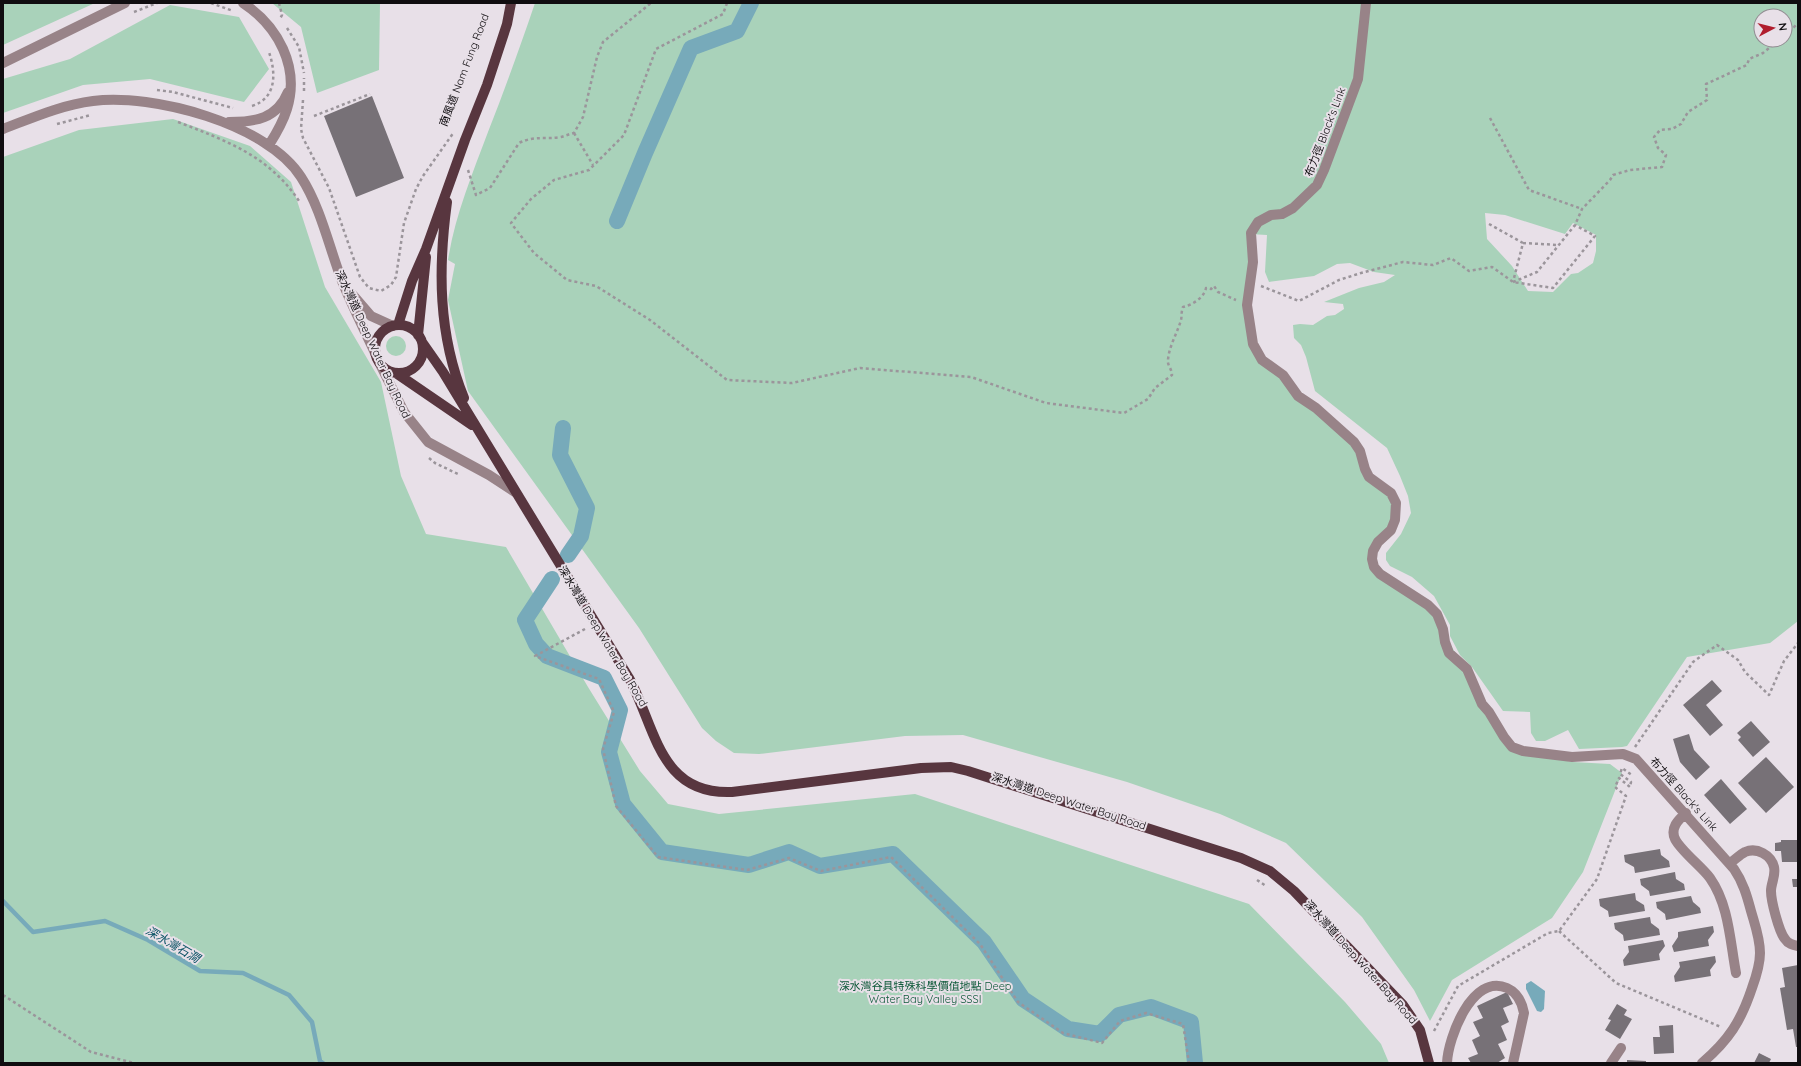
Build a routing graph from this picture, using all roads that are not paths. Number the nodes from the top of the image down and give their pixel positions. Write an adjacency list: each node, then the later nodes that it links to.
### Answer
1 (125, 3): 5 (street)
2 (243, 3): 6 (street)
3 (511, 3): 10 (main road)
4 (1366, 3): 19 (street, 布力徑 Black's Link)
5 (3, 63)
6 (291, 85): 7 (street); 9 (street)
7 (221, 122): 8 (street, 深水灣道 Deep Water Bay Road); 9 (street, 深水灣道 Deep Water Bay Road)
8 (3, 129)
9 (270, 145): 12 (street, 深水灣道 Deep Water Bay Road)
10 (449, 182): 11 (main road); 17 (main road)
11 (426, 249): 13 (main road); 14 (main road)
12 (342, 281): 13 (street, 深水灣道 Deep Water Bay Road); 15 (street, 深水灣道 Deep Water Bay Road)
13 (395, 325): 14 (main road); 15 (main road)
14 (420, 339): 16 (main road); 17 (main road, 深水灣道 Deep Water Bay Road)
15 (378, 359): 16 (main road); 18 (street, 深水灣道 Deep Water Bay Road)
16 (396, 373): 17 (main road, 深水灣道 Deep Water Bay Road)
17 (476, 429): 18 (main road, 深水灣道 Deep Water Bay Road)
18 (515, 492): 24 (main road, 深水灣道 Deep Water Bay Road)
19 (1686, 813): 20 (street, 布力徑 Black's Link); 22 (street)
20 (1730, 863): 21 (street); 28 (street, 布力徑 Black's Link)
21 (1798, 946)
22 (1736, 972)
23 (1621, 1048): 27 (street)
24 (1430, 1063)
25 (1447, 1063): 26 (street)
26 (1513, 1063)
27 (1611, 1063)
28 (1702, 1063)

